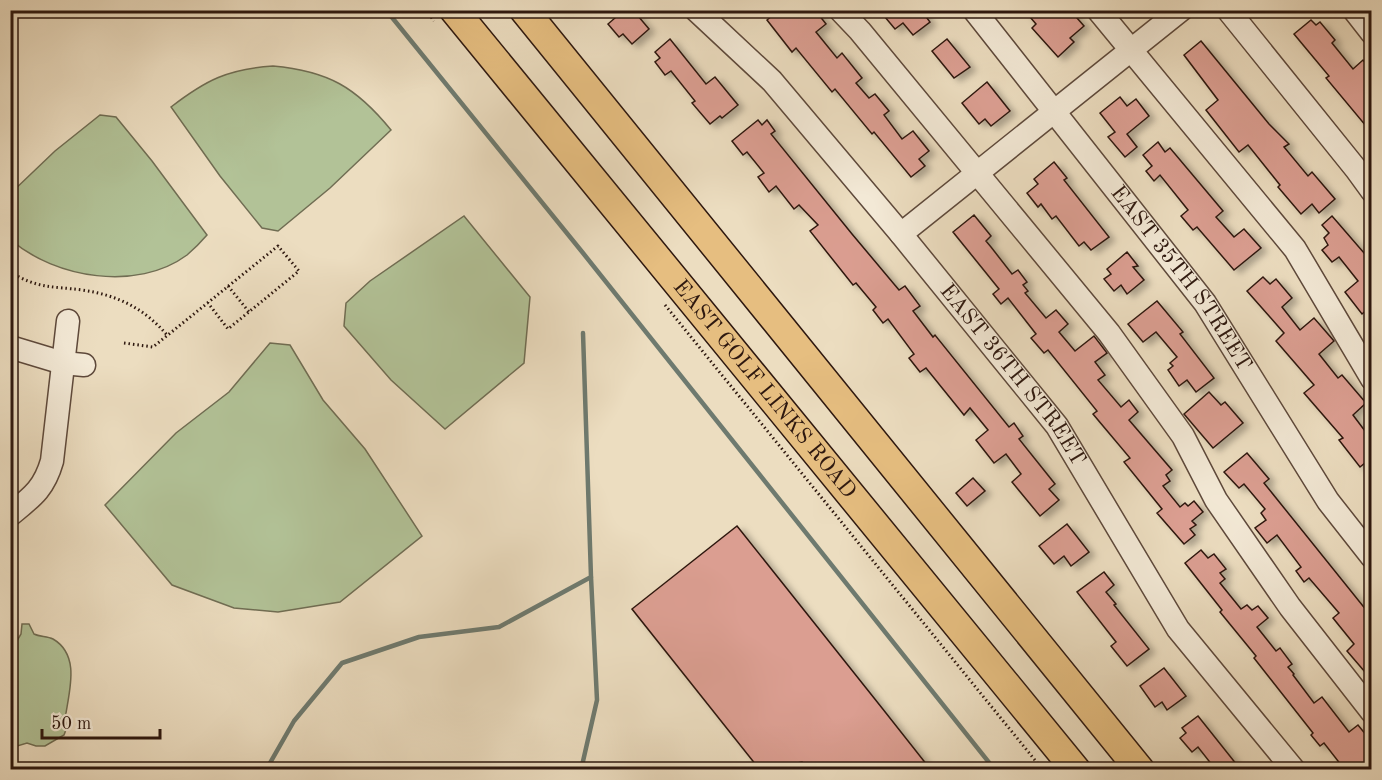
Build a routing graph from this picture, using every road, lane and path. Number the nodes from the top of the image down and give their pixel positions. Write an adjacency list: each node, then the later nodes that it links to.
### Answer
1 (453, 10): 29 (main road, EAST GOLF LINKS ROAD)
2 (524, 10): 30 (main road)
3 (696, 10): 15 (street, EAST 36TH STREET)
4 (840, 10): 13 (street)
5 (974, 10): 12 (street, EAST 35TH STREET)
6 (1098, 10): 11 (street)
7 (1181, 10): 11 (street)
8 (1228, 10): 14 (street)
9 (1354, 10): 10 (street)
10 (1371, 33)
11 (1131, 51): 12 (street); 25 (street)
12 (1053, 113): 13 (street); 27 (street, EAST 35TH STREET)
13 (978, 173): 15 (street); 28 (street)
14 (1371, 191)
15 (901, 234): 31 (street, EAST 36TH STREET)
16 (10, 272): 21 (path)
17 (228, 286): 18 (path); 19 (path); 19 (path)
18 (208, 303): 19 (path); 22 (path)
19 (249, 312)
20 (68, 321): 24 (street)
21 (167, 335)
22 (124, 343)
23 (10, 347): 24 (street)
24 (73, 364): 26 (street)
25 (1371, 379)
26 (10, 515)
27 (1371, 557)
28 (1371, 712)
29 (1076, 770)
30 (1140, 770)
31 (1294, 770)

